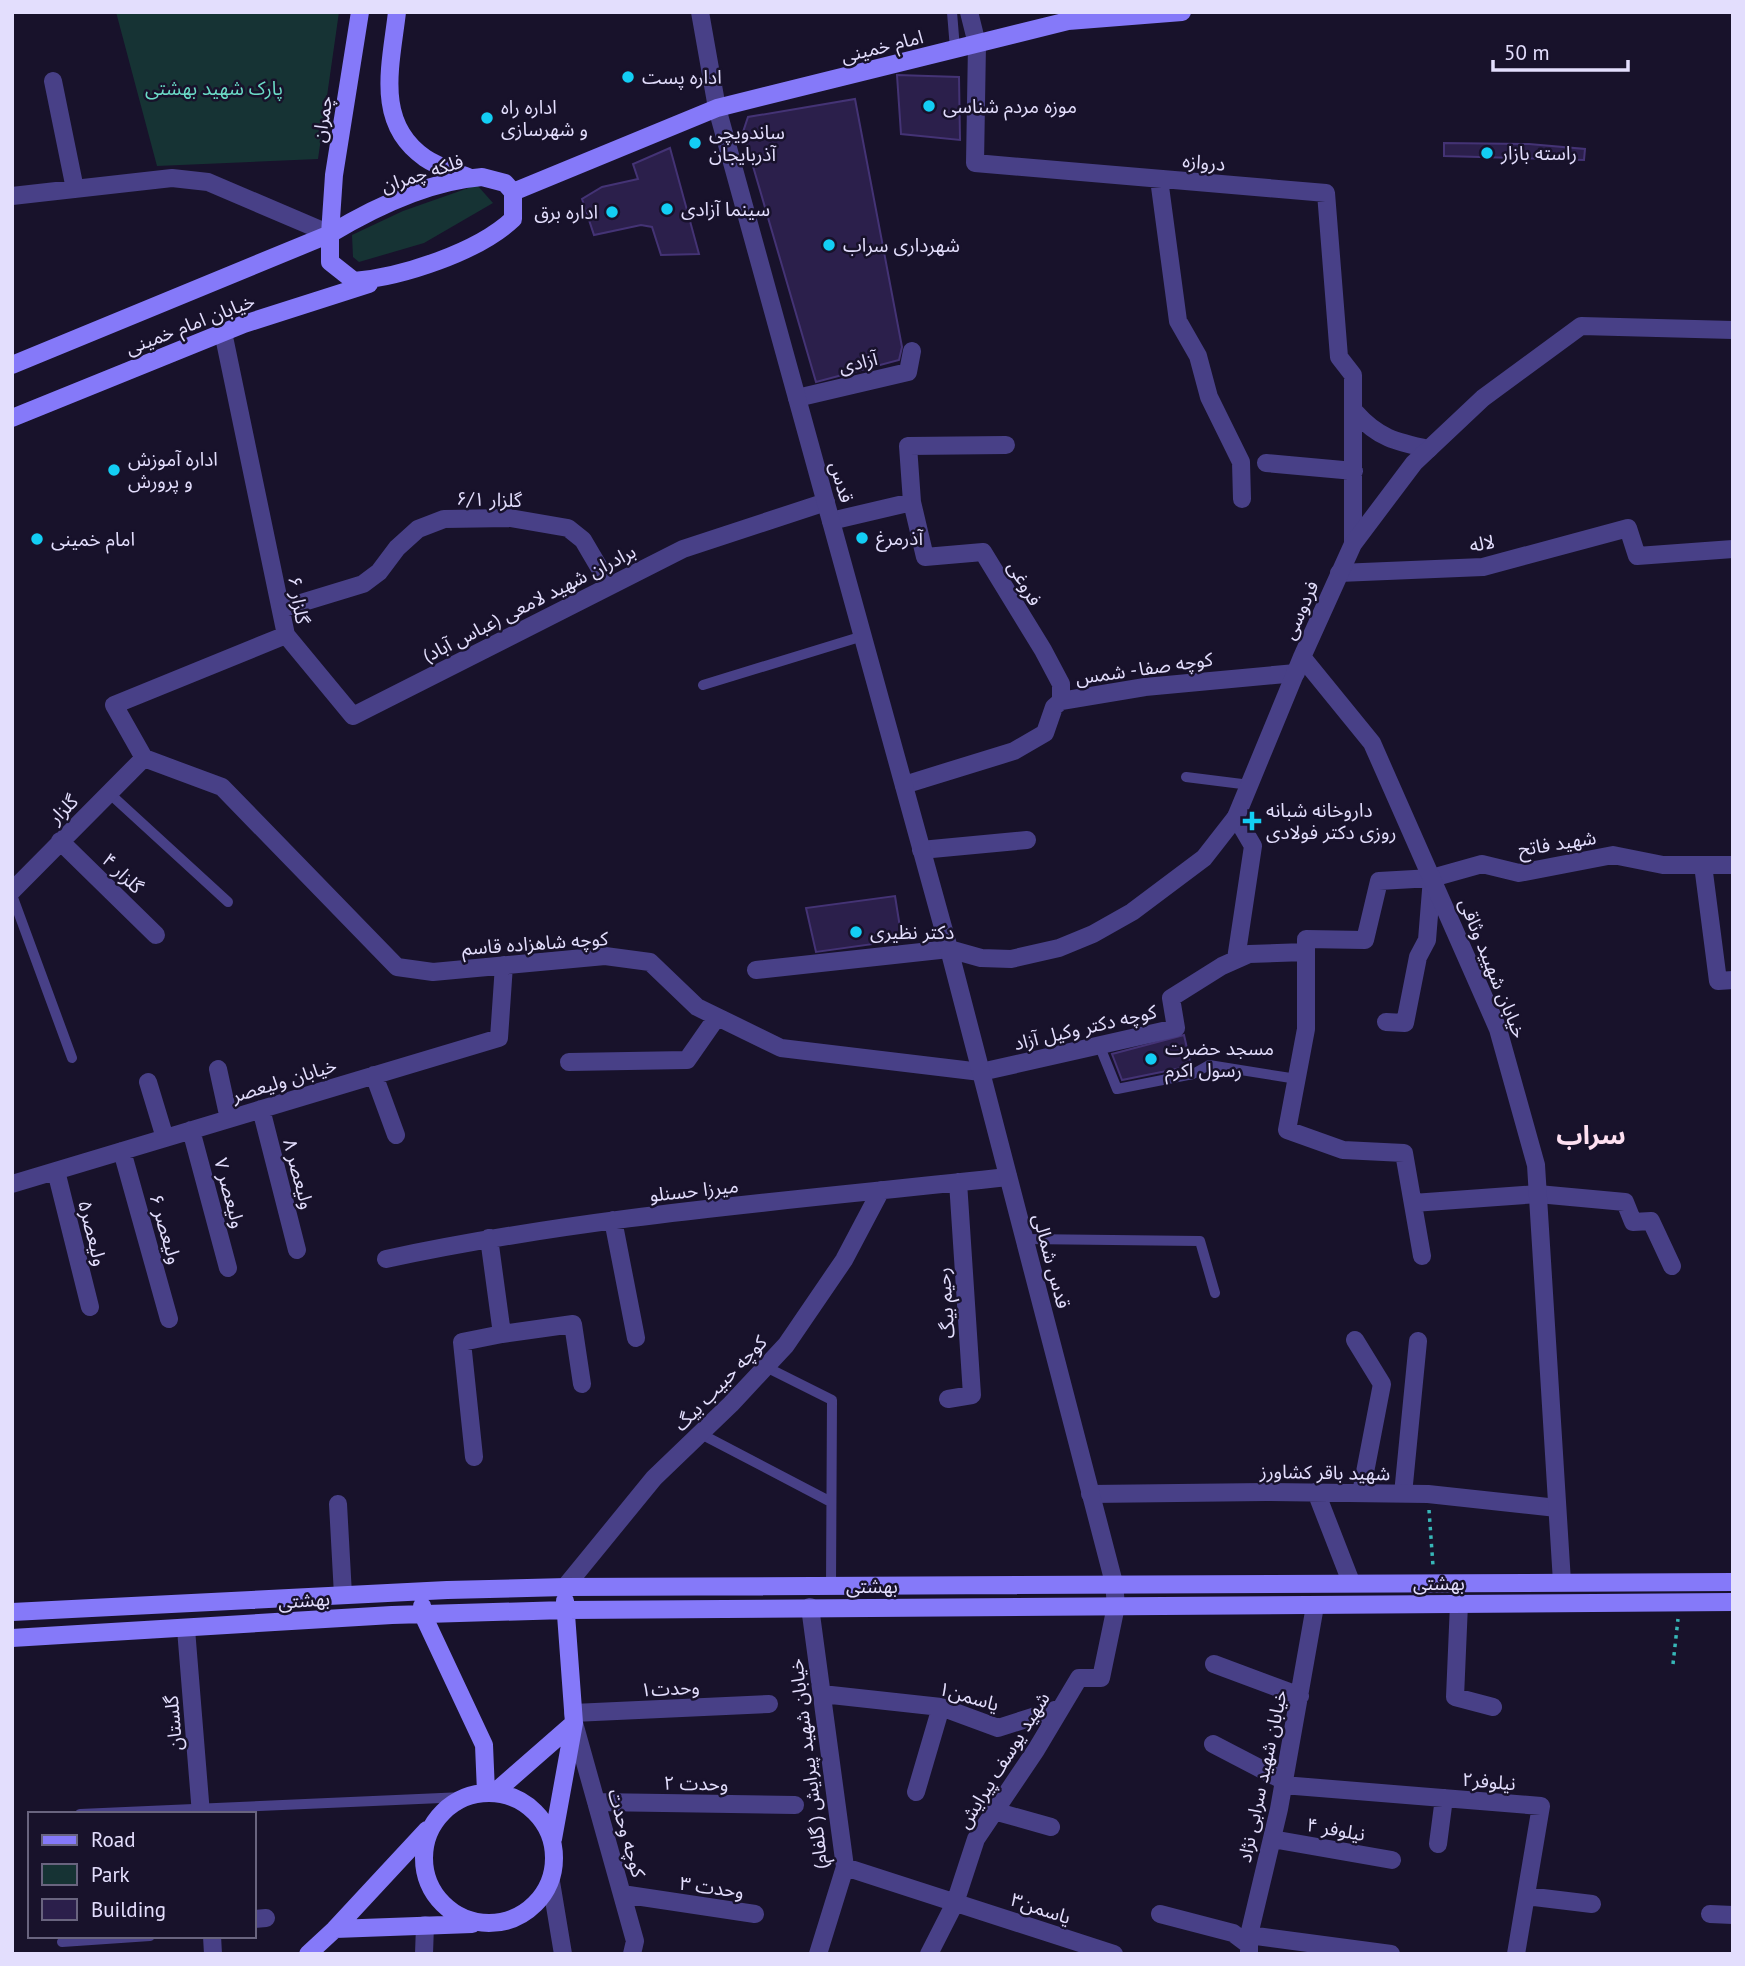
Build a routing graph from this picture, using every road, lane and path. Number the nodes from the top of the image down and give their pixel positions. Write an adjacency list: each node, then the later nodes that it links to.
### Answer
1 (359, 12): 16 (main road, چمران)
2 (397, 12): 11 (main road)
3 (700, 12): 10 (street, قدس)
4 (953, 12): 8 (lane)
5 (969, 12): 7 (street)
6 (1182, 12): 7 (main road, امام خمینی)
7 (977, 44): 8 (main road, امام خمینی); 12 (street, دروازه)
8 (956, 49): 10 (main road, امام خمینی)
9 (53, 81): 13 (street)
10 (717, 108): 14 (main road, امام خمینی); 22 (street, قدس)
11 (470, 178): 14 (main road, فلکه چمران); 16 (main road, فلکه چمران)
12 (1159, 179): 23 (street, دروازه); 29 (street)
13 (75, 189): 15 (street); 16 (street)
14 (513, 192): 17 (main road)
15 (12, 196)
16 (330, 234): 17 (main road); 21 (main road, خیابان امام خمینی)
17 (386, 278): 19 (main road, خیابان امام خمینی)
18 (1733, 330): 26 (street, فردوسی)
19 (223, 332): 24 (main road, خیابان امام خمینی); 37 (street, گلزار ۶)
20 (912, 351): 22 (street, آزادی)
21 (12, 365)
22 (797, 398): 30 (street, قدس)
23 (1355, 412): 26 (street); 28 (street, دروازه)
24 (12, 418)
25 (1006, 445): 31 (street, فروغی)
26 (1429, 449): 33 (street, فردوسی)
27 (1266, 463): 28 (street)
28 (1354, 471): 33 (street, دروازه)
29 (1242, 499)
30 (826, 502): 32 (street, قدس); 36 (street, برادران شهید لامعی (عباس آباد))
31 (912, 502): 32 (street); 42 (street, فروغی)
32 (831, 521): 39 (street, قدس)
33 (1353, 544): 35 (street, فردوسی)
34 (1733, 549): 35 (street, لاله)
35 (1339, 573): 40 (street, فردوسی)
36 (610, 586): 37 (street, گلزار ۶/۱); 38 (street, برادران شهید لامعی (عباس آباد))
37 (281, 609): 38 (street, گلزار ۶)
38 (286, 635): 43 (street, گلزار ۶)
39 (863, 636): 41 (lane); 45 (street, قدس)
40 (1299, 665): 42 (street, کوچه صفا - شمس); 46 (street, فردوسی); 54 (street, خیابان شهیید وثاقی)
41 (703, 685)
42 (1062, 701): 45 (street, کوچه صفا - شمس)
43 (144, 758): 47 (street, گلزار); 61 (street, کوچه شاهزاده قاسم)
44 (1185, 777): 46 (lane)
45 (904, 785): 51 (street, قدس)
46 (1250, 785): 48 (street, فردوسی)
47 (109, 793): 50 (street, گلزار); 56 (lane)
48 (1237, 817): 58 (street, فردوسی); 60 (street)
49 (1027, 840): 51 (street)
50 (60, 841): 55 (street, گلزار); 57 (street, گلزار ۴)
51 (922, 850): 58 (street, قدس)
52 (1703, 865): 53 (street, شهید فاتح); 54 (street, شهید فاتح); 63 (street)
53 (1733, 865)
54 (1432, 878): 59 (street, شهید فاتح); 65 (street); 85 (street, خیابان شهیید وثاقی)
55 (12, 893): 67 (lane)
56 (228, 902)
57 (156, 935)
58 (949, 949): 62 (street); 70 (street, قدس شمالی)
59 (1306, 952): 60 (street, کوچه دکتر وکیل آزاد); 72 (street)
60 (1236, 960): 66 (street, کوچه دکتر وکیل آزاد)
61 (504, 965): 64 (street, کوچه شاهزاده قاسم); 71 (street, خیابان ولیعصر)
62 (756, 970)
63 (1733, 980)
64 (717, 1017): 68 (street); 70 (street, کوچه شاهزاده قاسم)
65 (1386, 1022)
66 (1101, 1047): 70 (street, کوچه دکتر وکیل آزاد); 72 (lane)
67 (72, 1058)
68 (569, 1062)
69 (218, 1069): 75 (street)
70 (981, 1072): 81 (street, قدس شمالی)
71 (374, 1075): 74 (street, خیابان ولیعصر); 77 (street)
72 (1297, 1079): 86 (street)
73 (148, 1082): 78 (street)
74 (261, 1109): 75 (street, خیابان ولیعصر); 90 (street, ولیعصر ۸)
75 (229, 1119): 76 (street, خیابان ولیعصر)
76 (191, 1130): 78 (street, خیابان ولیعصر); 94 (street, ولیعصر ۷)
77 (396, 1135)
78 (165, 1138): 79 (street, خیابان ولیعصر)
79 (122, 1151): 80 (street, خیابان ولیعصر); 97 (street, ولیعصر ۶)
80 (55, 1171): 83 (street, خیابان ولیعصر); 96 (street, ولیعصر۵)
81 (1008, 1177): 82 (street, میرزا حسنلو); 89 (street, قدس شمالی)
82 (958, 1182): 84 (street, میرزا حسنلو); 104 (street, رحیم بیگ)
83 (12, 1184)
84 (881, 1191): 87 (street, میرزا حسنلو); 102 (street, کوچه حبیب بیگ)
85 (1538, 1194): 86 (street); 93 (street); 114 (street, خیابان شهیید وثاقی)
86 (1413, 1203): 91 (street)
87 (613, 1220): 88 (street, میرزا حسنلو); 99 (street)
88 (489, 1238): 92 (street, میرزا حسنلو); 98 (street)
89 (1024, 1239): 95 (lane); 109 (street, قدس شمالی)
90 (298, 1250)
91 (1422, 1256)
92 (386, 1259)
93 (1672, 1266)
94 (228, 1268)
95 (1215, 1293)
96 (90, 1307)
97 (169, 1319)
98 (502, 1334): 103 (street); 106 (street)
99 (636, 1338)
100 (1355, 1340): 108 (street)
101 (1418, 1341): 110 (street)
102 (766, 1367): 105 (street, کوچه حبیب بیگ); 112 (lane)
103 (582, 1384)
104 (948, 1399)
105 (701, 1434): 112 (lane); 121 (street, کوچه حبیب بیگ)
106 (474, 1457)
107 (1316, 1492): 108 (street, شهید باقر کشاورز); 109 (street, شهید باقر کشاورز); 115 (street)
108 (1361, 1493): 110 (street, شهید باقر کشاورز)
109 (1090, 1494): 119 (street, قدس شمالی)
110 (1402, 1494): 111 (street, شهید باقر کشاورز)
111 (1428, 1494): 114 (street, شهید باقر کشاورز); 116 (path)
112 (831, 1502): 120 (lane)
113 (338, 1504): 123 (street)
114 (1558, 1508): 117 (street, خیابان شهیید وثاقی)
115 (1351, 1582): 116 (main road, بهشتی); 119 (main road, بهشتی)
116 (1434, 1582): 117 (main road, بهشتی)
117 (1562, 1582): 118 (main road, بهشتی)
118 (1733, 1582)
119 (1114, 1583): 120 (main road, بهشتی); 128 (street, قدس شمالی)
120 (831, 1585): 121 (main road, بهشتی)
121 (565, 1587): 122 (main road, بهشتی); 130 (main road)
122 (422, 1591): 123 (main road, بهشتی); 132 (main road)
123 (343, 1595): 131 (main road, بهشتی)
124 (1733, 1602): 125 (main road, بهشتی)
125 (1680, 1603): 126 (main road, بهشتی); 136 (path)
126 (1459, 1604): 127 (main road, بهشتی); 141 (street)
127 (1315, 1605): 128 (main road, بهشتی); 138 (street, خیابان شهید سرابی نژاد)
128 (1116, 1606): 129 (main road, بهشتی); 142 (street, شهید یوسف پیرایش)
129 (810, 1607): 130 (main road, بهشتی); 137 (street, خیابان شهید پیرایش ( گلفام))
130 (566, 1610): 132 (main road, بهشتی); 143 (main road)
131 (12, 1612)
132 (423, 1615): 133 (main road, بهشتی); 147 (main road)
133 (186, 1629): 134 (main road, بهشتی); 152 (street, گلستان)
134 (12, 1638)
135 (1214, 1664): 138 (street)
136 (1673, 1664)
137 (822, 1694): 140 (street, یاسمن۱); 161 (street, خیابان شهید پیرایش ( گلفام))
138 (1300, 1696): 145 (street, خیابان شهید سرابی نژاد)
139 (769, 1704): 143 (street, وحدت۱)
140 (941, 1707): 142 (street, یاسمن۱); 146 (street)
141 (1493, 1707)
142 (1061, 1708): 153 (street, شهید یوسف پیرایش)
143 (573, 1718): 147 (main road); 150 (street, کوچه وحدت); 157 (main road)
144 (1213, 1744): 145 (street)
145 (1284, 1783): 149 (street, نیلوفر۲); 158 (street, خیابان شهید سرابی نژاد)
146 (916, 1792)
147 (490, 1793): 148 (main road); 157 (main road)
148 (464, 1797): 152 (lane); 155 (main road)
149 (1444, 1798): 159 (street); 164 (street, نیلوفر۲)
150 (596, 1802): 151 (street, وحدت ۲); 163 (street, کوچه وحدت)
151 (794, 1805)
152 (201, 1810): 154 (lane)
153 (994, 1811): 156 (street); 165 (street, شهید یوسف پیرایش)
154 (140, 1812)
155 (432, 1825): 171 (main road); 173 (main road)
156 (1051, 1827)
157 (553, 1839): 162 (main road)
158 (1272, 1839): 160 (street, نیلوفر ۴); 176 (street, خیابان شهید سرابی نژاد)
159 (1438, 1844)
160 (1392, 1860)
161 (845, 1867): 165 (street, یاسمن۳); 181 (street, خیابان شهید پیرایش ( گلفام))
162 (551, 1882): 171 (main road); 179 (street)
163 (622, 1894): 167 (street, وحدت ۳); 180 (street, کوچه وحدت)
164 (1526, 1896): 166 (street); 185 (street, نیلوفر۲)
165 (955, 1903): 182 (street, شهید یوسف پیرایش); 183 (street, یاسمن۳)
166 (1592, 1904)
167 (755, 1914)
168 (1160, 1914): 176 (street)
169 (1710, 1914): 170 (street)
170 (1733, 1915)
171 (482, 1923): 172 (main road)
172 (425, 1925): 173 (main road); 178 (street)
173 (335, 1929): 177 (main road)
174 (121, 1938): 175 (lane)
175 (62, 1942)
176 (1249, 1945): 184 (street)
177 (308, 1954)
178 (424, 1954)
179 (563, 1954)
180 (632, 1954)
181 (818, 1954)
182 (929, 1954)
183 (1114, 1954)
184 (1391, 1954)
185 (1516, 1954)

